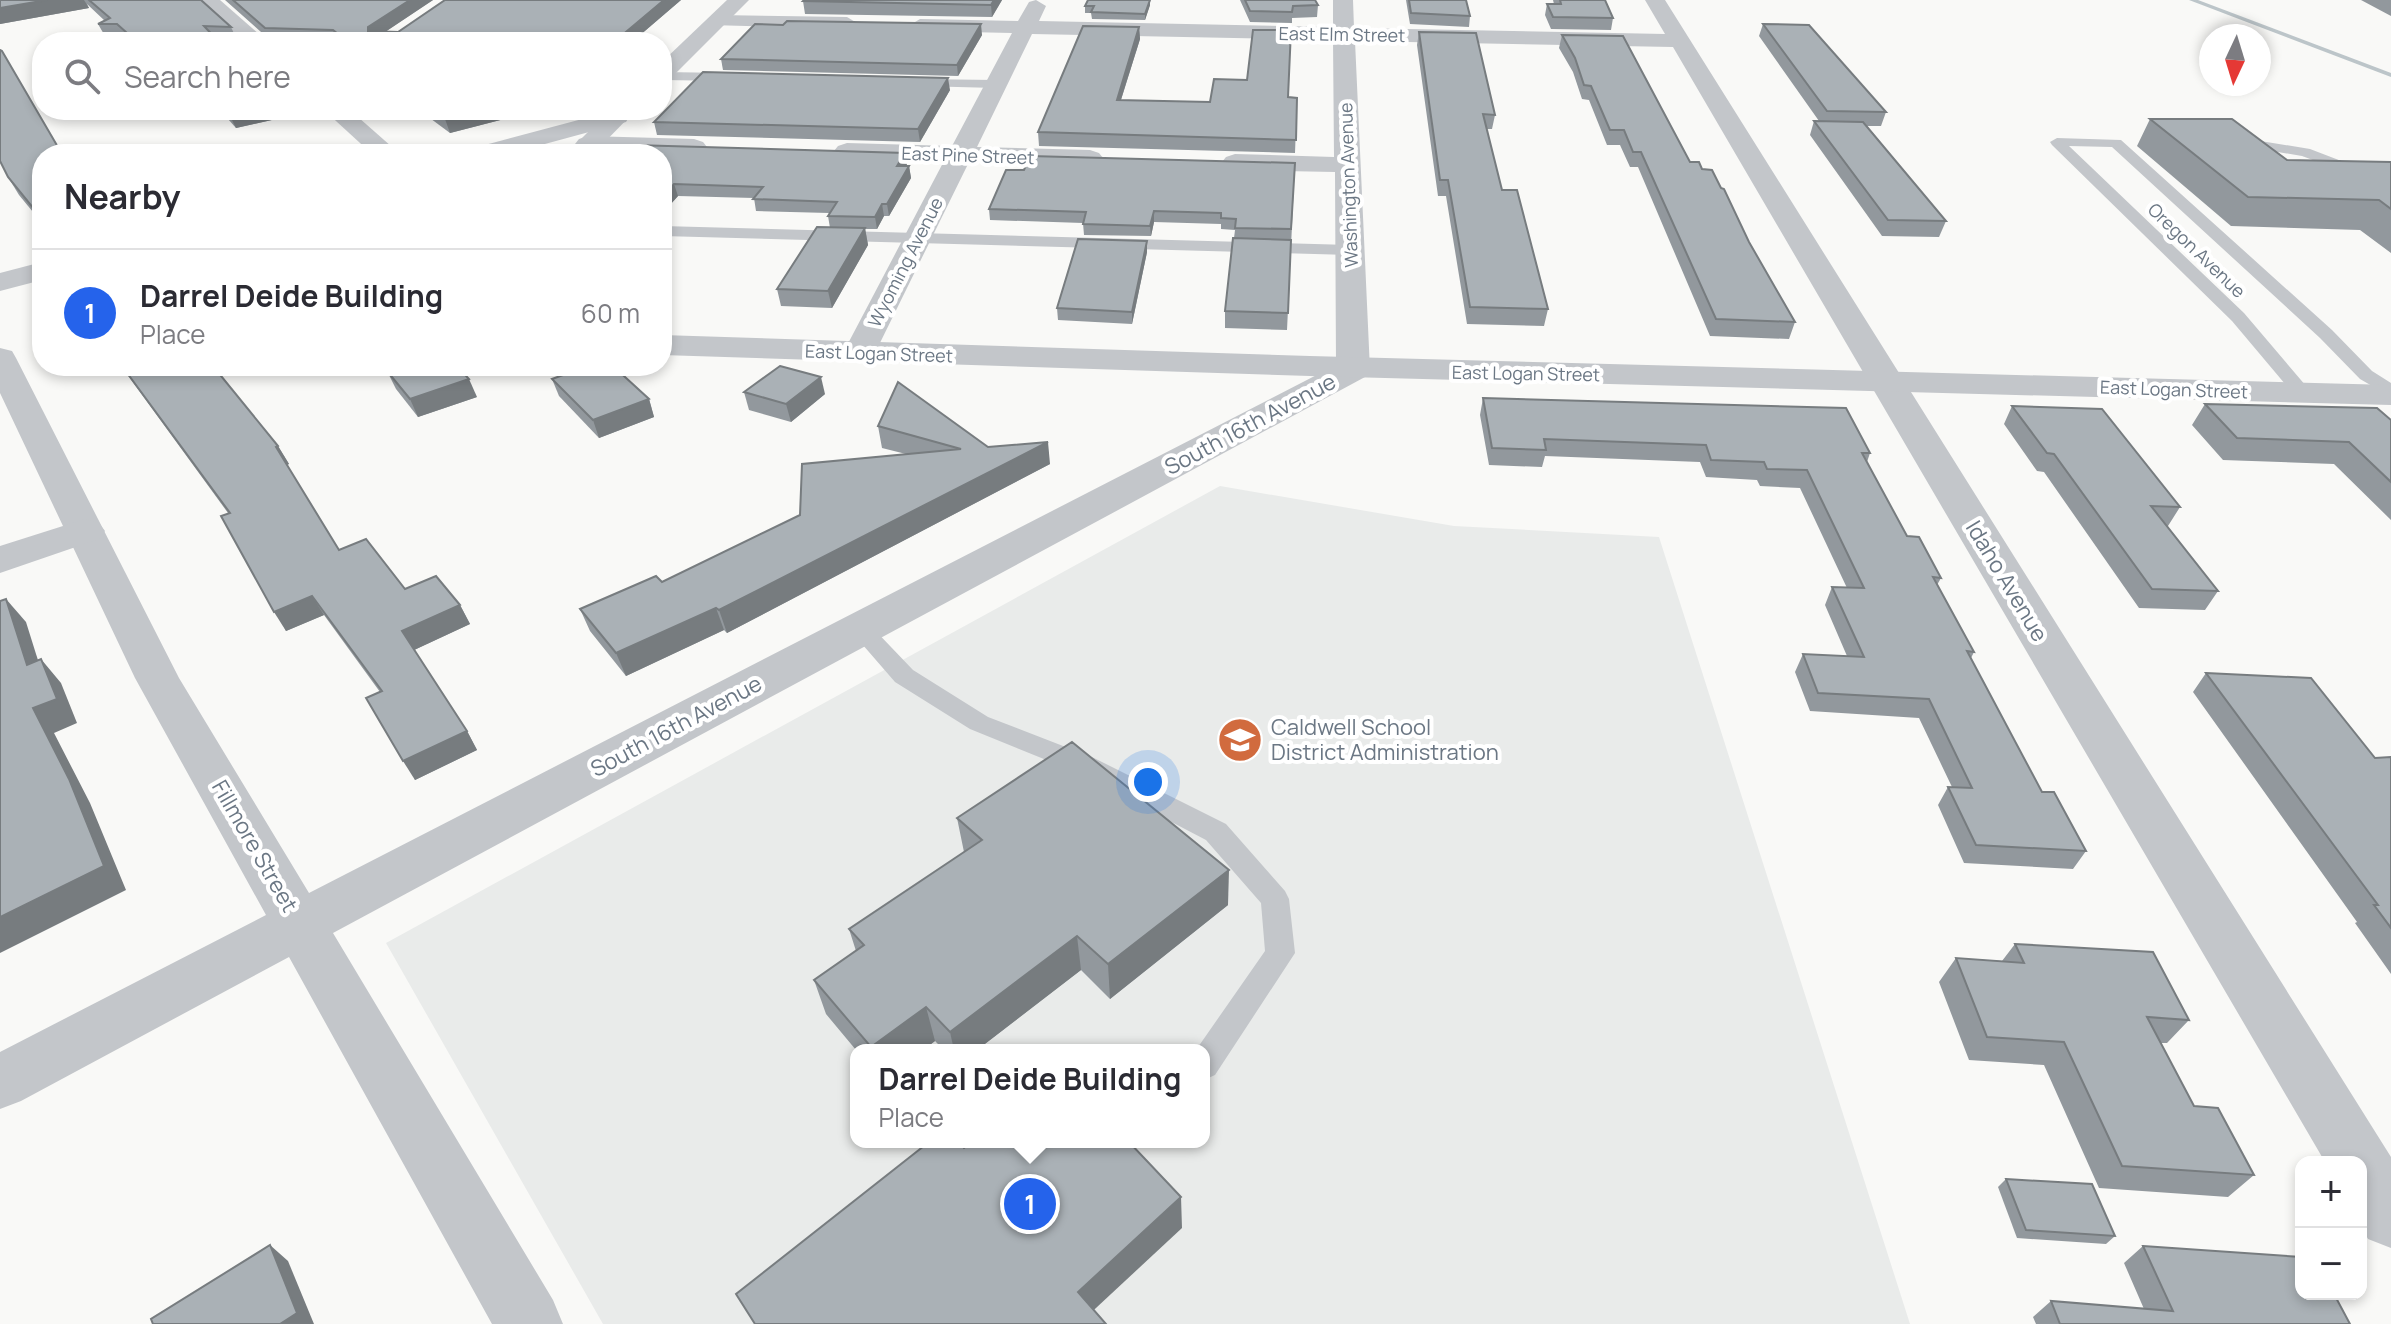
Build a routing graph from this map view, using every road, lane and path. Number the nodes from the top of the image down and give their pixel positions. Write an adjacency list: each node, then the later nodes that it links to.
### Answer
1 (208, 0): 10 (street)
2 (739, 0): 6 (street)
3 (1039, 0): 9 (street, Wyoming Avenue)
4 (1343, 0): 11 (street, Washington Avenue)
5 (1655, 0): 12 (street, Idaho Avenue)
6 (717, 21): 7 (street); 13 (street)
7 (871, 24)
8 (902, 24): 9 (street, East Elm Street)
9 (1026, 27): 11 (street, East Elm Street); 17 (street, Wyoming Avenue)
10 (245, 32)
11 (1344, 34): 12 (street, East Elm Street); 33 (street, Washington Avenue)
12 (1679, 41): 44 (street, Idaho Avenue)
13 (672, 65)
14 (672, 75): 15 (lane)
15 (742, 78)
16 (901, 81): 17 (lane)
17 (996, 84): 30 (street, Wyoming Avenue)
18 (348, 120): 24 (street)
19 (599, 120): 25 (street)
20 (614, 120): 26 (street)
21 (2135, 139): 23 (lane)
22 (2220, 140): 34 (lane)
23 (2116, 143): 45 (lane, Oregon Avenue); 46 (lane)
24 (375, 144)
25 (514, 144)
26 (589, 144)
27 (672, 148): 28 (street)
28 (712, 148)
29 (821, 151): 30 (street, East Pine Street)
30 (960, 154): 31 (street, East Pine Street); 36 (street, Wyoming Avenue)
31 (1115, 159)
32 (1208, 161): 33 (street)
33 (1347, 165): 37 (street, Washington Avenue)
34 (2391, 185)
35 (672, 231): 36 (lane)
36 (917, 239): 37 (lane); 41 (street, Wyoming Avenue)
37 (1350, 250): 43 (street, Washington Avenue)
38 (32, 274): 39 (street)
39 (0, 282)
40 (672, 345): 41 (street, East Logan Street)
41 (859, 353): 43 (street, East Logan Street)
42 (0, 358): 47 (street, Fillmore Street)
43 (1353, 370): 44 (street, East Logan Street); 49 (street, South 16th Avenue)
44 (1885, 380): 45 (street, East Logan Street); 53 (street, Idaho Avenue)
45 (2303, 393): 46 (street, East Logan Street)
46 (2391, 393)
47 (85, 531): 48 (street); 50 (street, Fillmore Street)
48 (0, 560)
49 (861, 629): 50 (street, South 16th Avenue); 51 (lane)
50 (300, 924): 52 (street, South 16th Avenue); 56 (street, Fillmore Street)
51 (1210, 1056)
52 (0, 1082)
53 (2355, 1156)
54 (2367, 1176): 55 (street, Idaho Avenue)
55 (2391, 1216)
56 (529, 1324)

